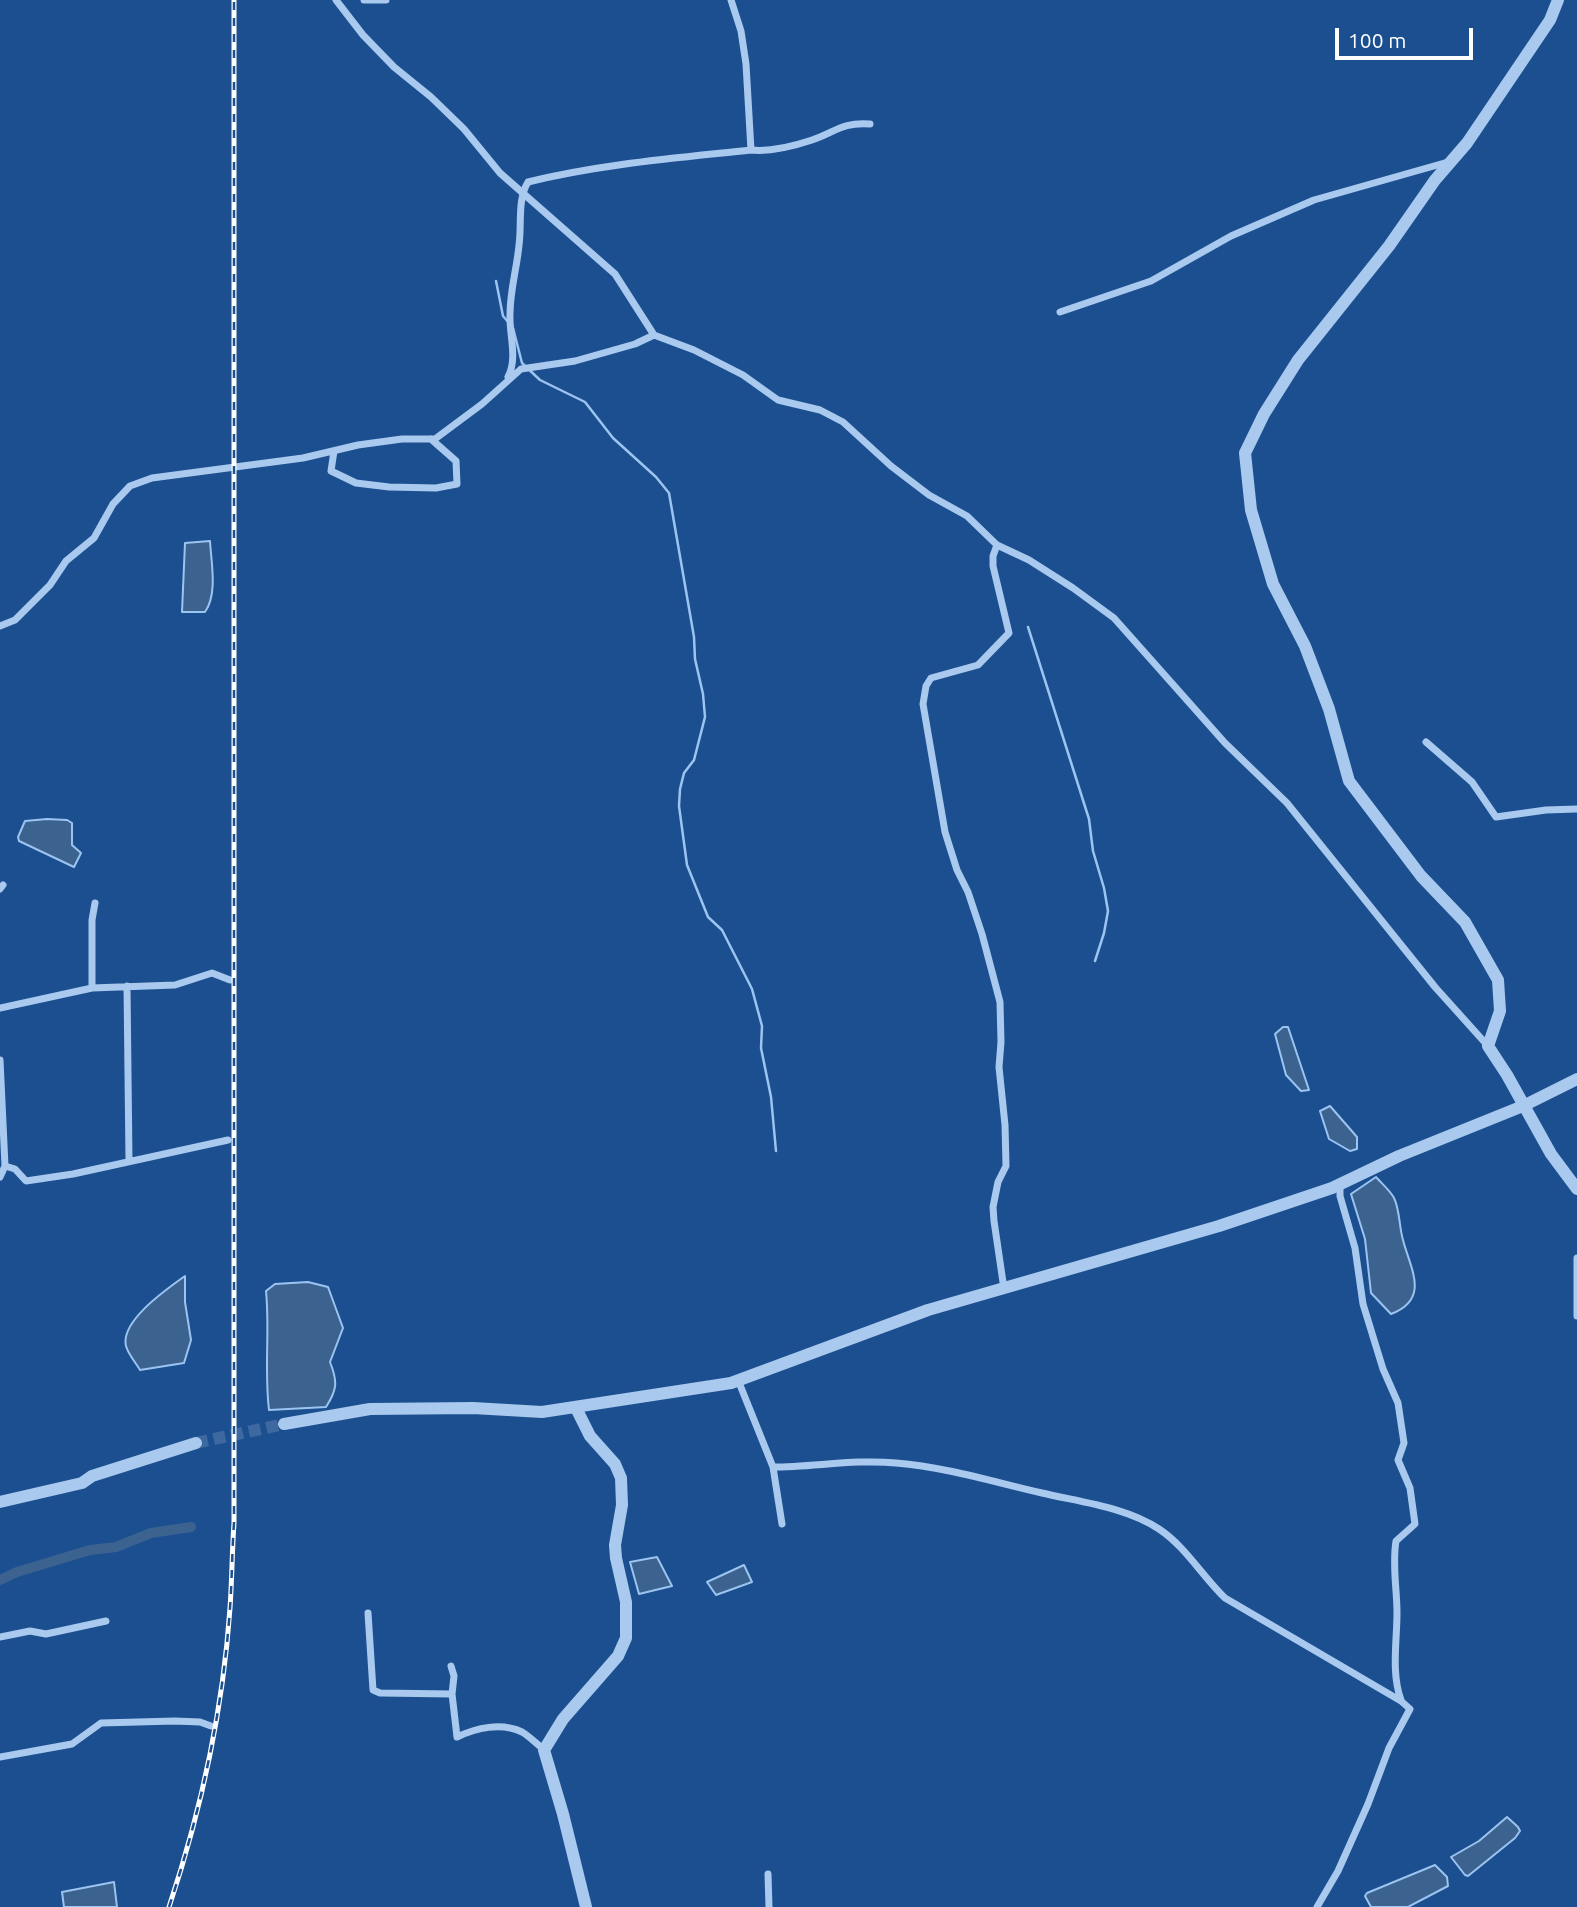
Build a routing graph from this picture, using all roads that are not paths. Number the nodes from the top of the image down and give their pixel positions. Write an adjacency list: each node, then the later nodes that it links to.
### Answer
1 (337, 0): 9 (street)
2 (364, 0): 3 (street)
3 (386, 0)
4 (732, 0): 7 (street)
5 (1558, 0): 8 (street)
6 (870, 124): 7 (street)
7 (751, 150): 9 (street)
8 (1452, 161): 10 (street); 24 (street)
9 (522, 193): 11 (street); 12 (street)
10 (1060, 312)
11 (654, 335): 12 (street); 15 (street)
12 (506, 380): 13 (street)
13 (431, 439): 14 (street); 14 (street)
14 (334, 451): 16 (street)
15 (997, 545): 24 (street); 35 (street)
16 (0, 626)
17 (1426, 742): 18 (street)
18 (1577, 809)
19 (95, 903): 22 (street)
20 (230, 979): 21 (street)
21 (127, 986): 22 (street); 29 (street)
22 (92, 988): 23 (street)
23 (0, 1008)
24 (1488, 1046): 27 (street)
25 (0, 1060): 30 (street)
26 (1577, 1079): 27 (street)
27 (1523, 1106): 32 (street); 33 (street)
28 (228, 1140): 29 (street)
29 (129, 1161): 30 (street)
30 (5, 1166): 31 (street)
31 (0, 1177)
32 (1340, 1184): 35 (street); 49 (street)
33 (1577, 1189)
34 (1577, 1258): 36 (street)
35 (1004, 1289): 37 (street)
36 (1577, 1316)
37 (738, 1380): 38 (street); 41 (street)
38 (576, 1408): 39 (street); 51 (street)
39 (284, 1424)
40 (196, 1443): 42 (street)
41 (773, 1467): 43 (street); 49 (street)
42 (0, 1502)
43 (782, 1524)
44 (368, 1613): 48 (street)
45 (106, 1621): 46 (street)
46 (0, 1637)
47 (451, 1666): 48 (street)
48 (452, 1694): 51 (street)
49 (1401, 1701): 56 (street)
50 (211, 1726): 52 (street)
51 (544, 1750): 54 (street)
52 (0, 1757)
53 (768, 1874): 55 (street)
54 (586, 1907)
55 (769, 1907)
56 (1317, 1907)

